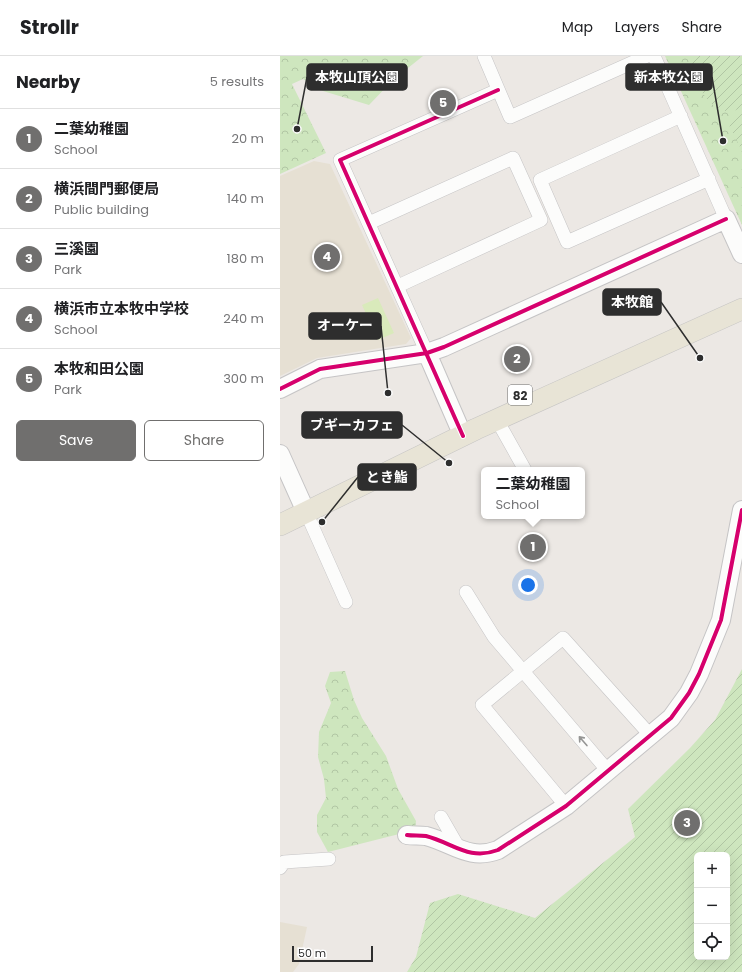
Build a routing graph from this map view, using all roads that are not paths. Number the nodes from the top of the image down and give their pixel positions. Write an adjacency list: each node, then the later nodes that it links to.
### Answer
1 (484, 56): 4 (street)
2 (647, 56): 4 (street)
3 (654, 56): 5 (street)
4 (498, 90): 8 (street)
5 (681, 116): 6 (street); 6 (street)
6 (709, 179): 7 (street)
7 (726, 219): 9 (street); 13 (street)
8 (369, 223): 10 (street); 10 (street)
9 (742, 254)
10 (398, 286): 13 (street)
11 (742, 296): 16 (main road, 82)
12 (742, 309): 15 (main road, 82)
13 (427, 353): 14 (street); 16 (street)
14 (280, 389)
15 (497, 420): 16 (main road, 82); 18 (street)
16 (460, 430): 19 (main road, 82)
17 (280, 454): 19 (street)
18 (523, 467)
19 (304, 506): 21 (main road, 82); 22 (main road, 82); 24 (street)
20 (742, 510): 26 (street)
21 (280, 511)
22 (280, 524)
23 (466, 592): 25 (street)
24 (346, 602)
25 (522, 672): 26 (street); 27 (street, one-way to 25); 28 (street)
26 (651, 736): 27 (street)
27 (608, 771): 28 (street)
28 (566, 806): 31 (street)
29 (441, 817): 31 (street)
30 (407, 835): 31 (street)
31 (460, 850)
32 (329, 859): 33 (street)
33 (280, 868)

